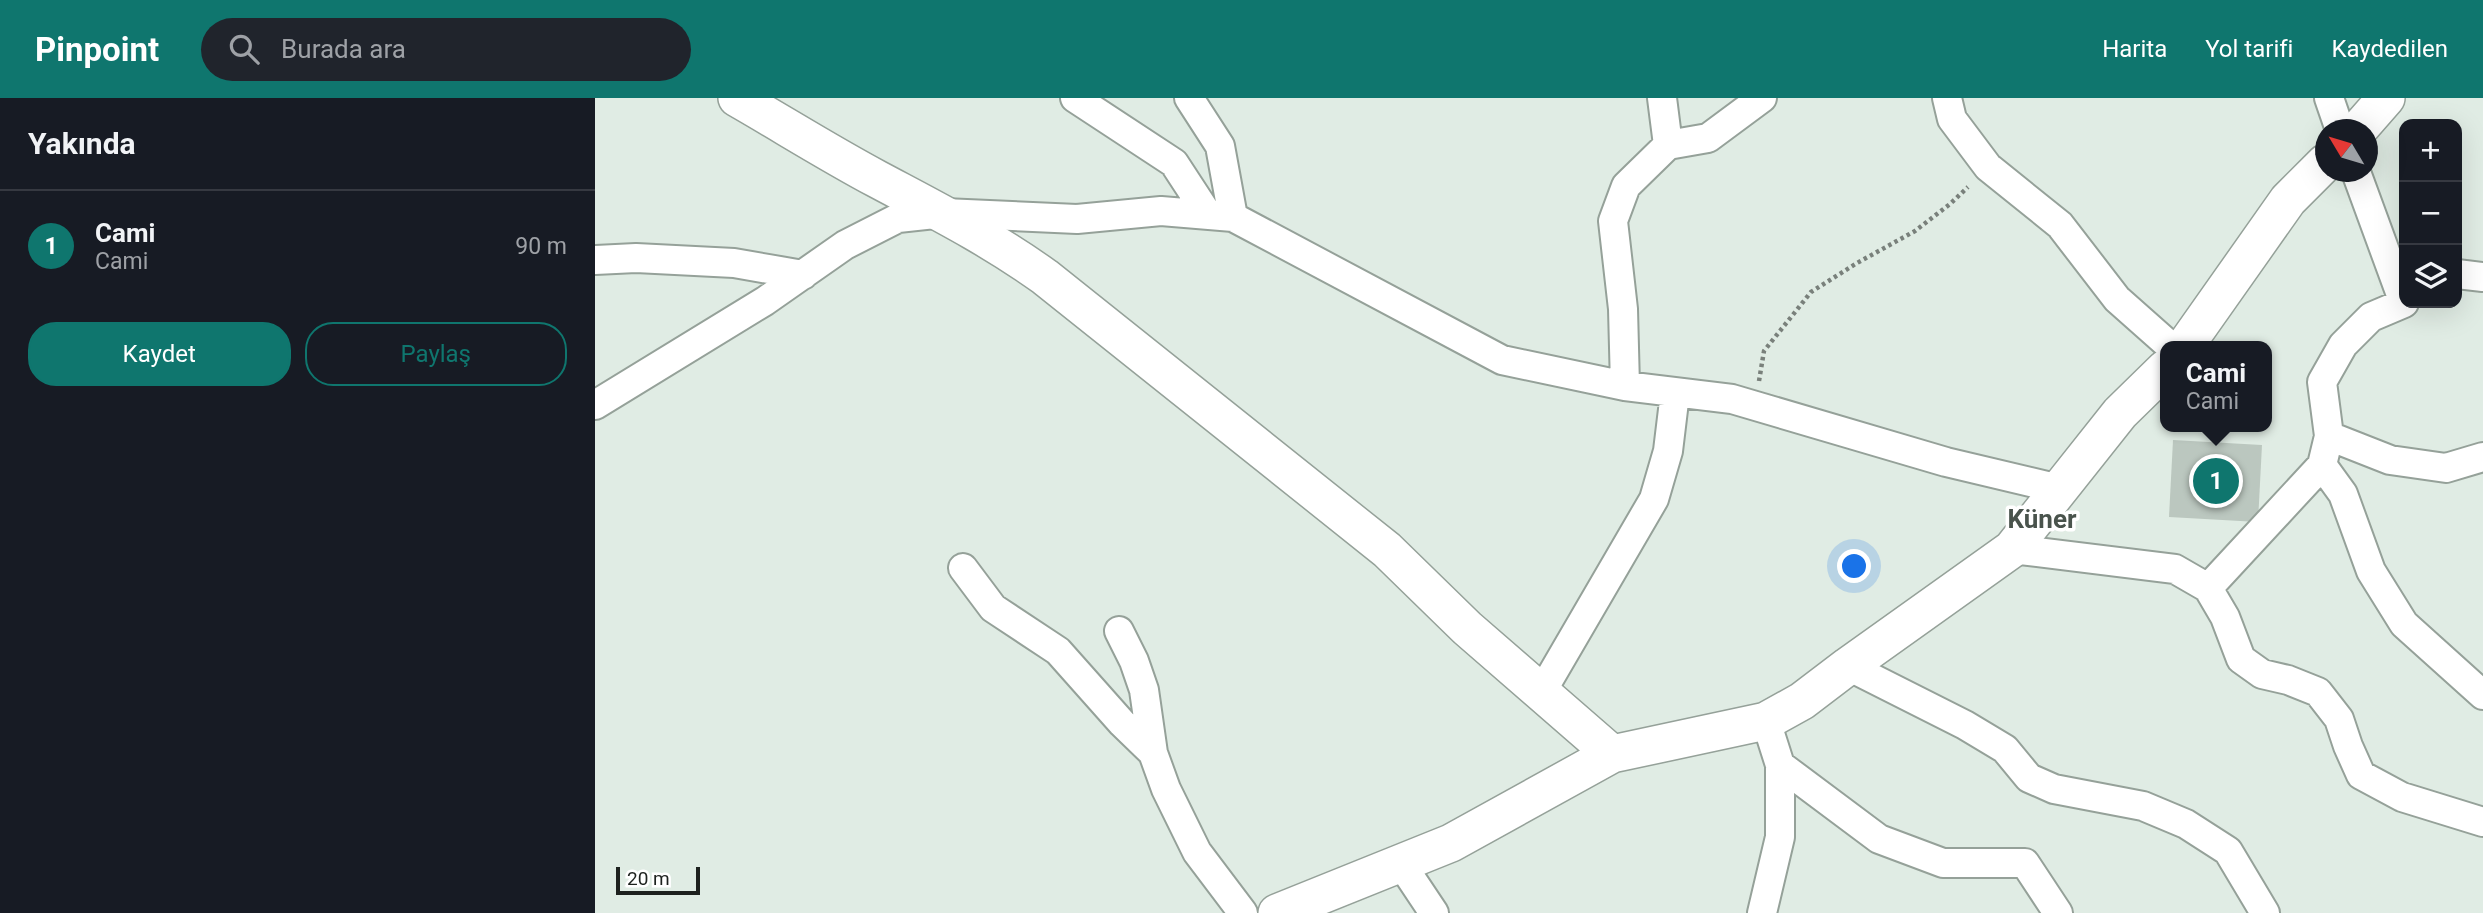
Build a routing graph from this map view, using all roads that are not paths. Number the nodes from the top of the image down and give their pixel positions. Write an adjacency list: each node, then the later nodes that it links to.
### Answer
1 (737, 98): 14 (street)
2 (1075, 98): 15 (street)
3 (1189, 98): 15 (street)
4 (1662, 98): 11 (street)
5 (1762, 98): 11 (street)
6 (1947, 98): 22 (street)
7 (2329, 98): 9 (street)
8 (2386, 98): 10 (street)
9 (2336, 119)
10 (2368, 119)
11 (1668, 145): 25 (street)
12 (2315, 174): 23 (street)
13 (2360, 182): 20 (street)
14 (944, 212): 15 (street); 17 (street); 37 (street)
15 (1221, 216): 25 (street)
16 (595, 260): 17 (street)
17 (803, 275): 27 (street)
18 (2462, 275): 19 (street)
19 (2483, 277)
20 (2399, 288)
21 (2399, 304): 28 (street)
22 (2164, 341)
23 (2189, 341)
24 (2160, 374): 31 (street)
25 (1625, 386): 26 (street)
26 (1675, 393): 31 (street); 37 (street)
27 (595, 405)
28 (2329, 436): 29 (street); 30 (street)
29 (2483, 457)
30 (2322, 465): 34 (street); 38 (street)
31 (2060, 489): 32 (street)
32 (2012, 549): 34 (street); 36 (street)
33 (963, 568): 40 (street)
34 (2208, 588): 43 (street)
35 (1119, 631): 40 (street)
36 (1848, 666): 39 (street); 50 (street)
37 (1541, 693): 41 (street)
38 (2483, 695)
39 (1766, 721): 41 (street); 42 (street)
40 (1153, 753): 45 (street)
41 (1612, 754): 44 (street)
42 (1780, 765): 48 (street); 49 (street)
43 (2483, 822)
44 (1400, 862): 46 (street); 47 (street)
45 (1243, 913)
46 (1277, 913)
47 (1434, 913)
48 (1762, 913)
49 (2058, 913)
50 (2265, 913)

